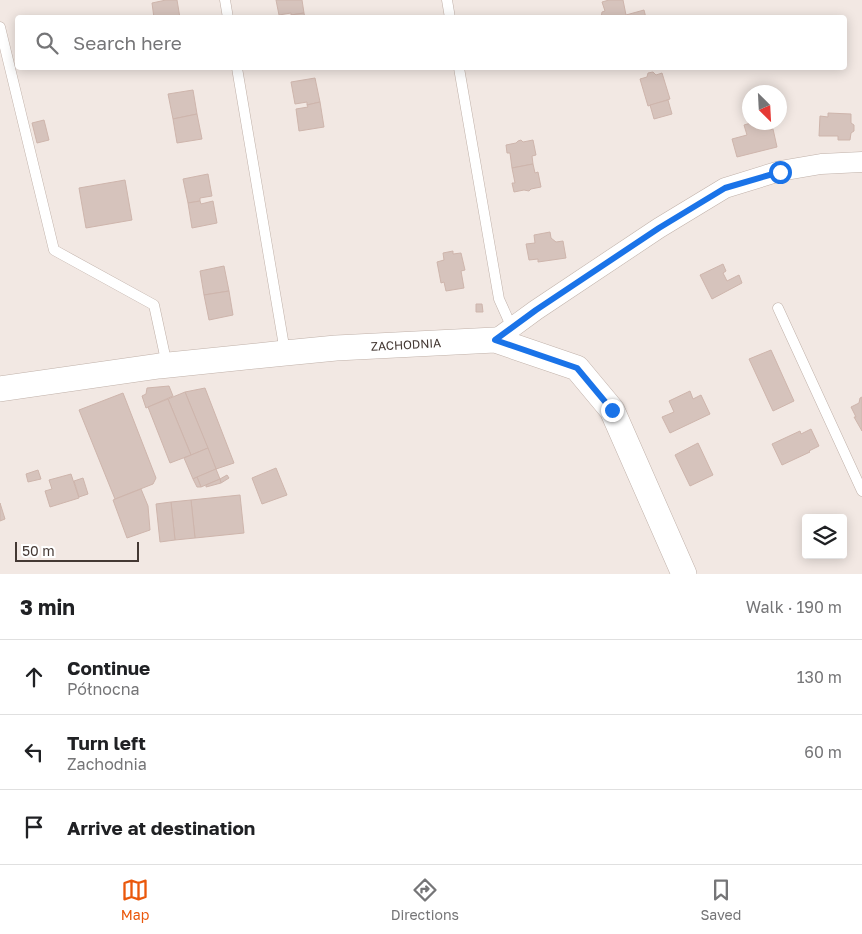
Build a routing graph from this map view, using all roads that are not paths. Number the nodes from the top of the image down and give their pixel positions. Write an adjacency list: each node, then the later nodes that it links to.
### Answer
1 (225, 0): 3 (lane)
2 (447, 0): 4 (lane)
3 (228, 15)
4 (450, 15)
5 (0, 27): 12 (lane)
6 (237, 70): 11 (lane)
7 (459, 70): 10 (lane)
8 (862, 162): 10 (street)
9 (778, 308): 14 (lane)
10 (504, 334): 11 (street, ZACHODNIA); 15 (street, ZACHODNIA)
11 (285, 353): 12 (street, ZACHODNIA)
12 (167, 365): 13 (street, ZACHODNIA)
13 (0, 389)
14 (862, 491)
15 (684, 574)

